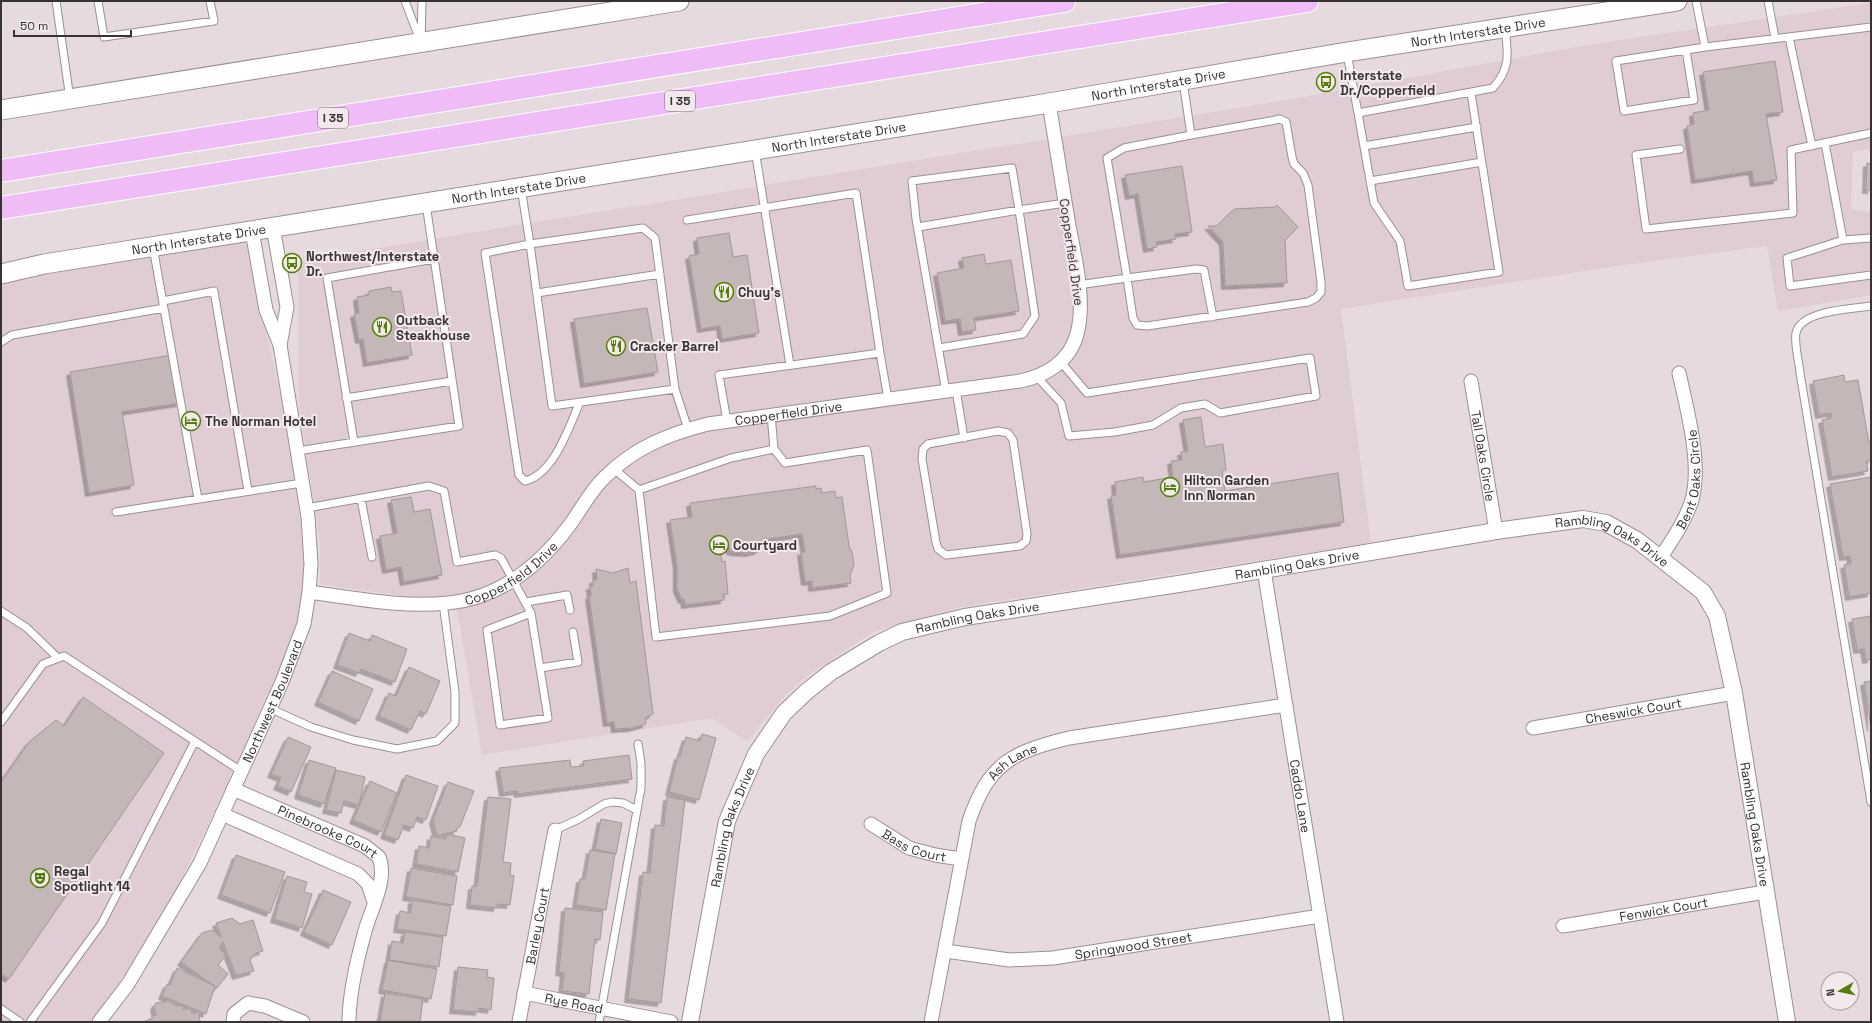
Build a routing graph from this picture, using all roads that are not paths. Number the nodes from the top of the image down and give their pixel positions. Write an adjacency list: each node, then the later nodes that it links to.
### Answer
1 (56, 1): 23 (lane)
2 (98, 1): 3 (lane)
3 (210, 1)
4 (405, 1): 17 (lane)
5 (422, 1): 17 (lane)
6 (679, 1): 12 (main road)
7 (1064, 1): 36 (highway, I 35)
8 (1307, 1): 39 (highway, I 35)
9 (1677, 1): 14 (main road, North Interstate Drive)
10 (1696, 1): 18 (lane)
11 (1768, 1): 16 (lane)
12 (660, 2): 17 (main road)
13 (1871, 27): 15 (lane)
14 (1504, 28): 20 (main road, North Interstate Drive); 22 (lane)
15 (1789, 37): 16 (lane); 32 (lane)
16 (1775, 38): 18 (lane)
17 (421, 43): 23 (main road)
18 (1705, 47): 19 (lane)
19 (1686, 50): 19 (lane)
20 (1347, 52): 21 (main road, North Interstate Drive); 26 (lane)
21 (1183, 81): 24 (main road, North Interstate Drive); 29 (lane)
22 (1471, 93): 26 (lane); 27 (lane)
23 (70, 99): 25 (main road)
24 (1049, 103): 34 (main road, North Interstate Drive); 41 (street, Copperfield Drive)
25 (1, 110)
26 (1358, 113): 31 (lane)
27 (1477, 127): 31 (lane); 35 (lane)
28 (1871, 133): 30 (lane)
29 (1191, 136): 58 (lane); 63 (lane)
30 (1825, 143): 32 (lane); 51 (lane)
31 (1364, 146): 37 (lane)
32 (1812, 146): 33 (lane)
33 (1680, 149)
34 (755, 150): 38 (main road, North Interstate Drive); 42 (lane)
35 (1482, 162): 37 (lane); 37 (lane)
36 (1, 171)
37 (1370, 181)
38 (521, 188): 40 (main road, North Interstate Drive); 52 (lane)
39 (53, 200): 43 (highway, I 35); 45 (highway)
40 (426, 203): 48 (main road, North Interstate Drive); 54 (lane)
41 (1065, 203): 44 (lane); 59 (street, Copperfield Drive)
42 (764, 207): 46 (lane); 67 (lane); 69 (lane)
43 (1, 208)
44 (1019, 210): 47 (lane); 47 (lane); 66 (lane)
45 (1, 215)
46 (687, 220)
47 (918, 227): 66 (lane)
48 (273, 228): 49 (main road, North Interstate Drive); 65 (street, Northwest Boulevard)
49 (252, 231): 53 (main road, North Interstate Drive); 65 (street, Northwest Boulevard)
50 (1871, 238): 51 (lane)
51 (1843, 240): 57 (lane)
52 (530, 244): 56 (lane); 60 (lane); 78 (lane)
53 (153, 247): 55 (main road, North Interstate Drive); 61 (lane)
54 (434, 259): 72 (lane); 76 (lane)
55 (1, 274)
56 (660, 274): 60 (lane); 74 (lane)
57 (1871, 275)
58 (1127, 278): 59 (lane); 63 (lane); 63 (lane)
59 (1078, 285): 68 (street, Copperfield Drive)
60 (537, 293): 78 (lane)
61 (163, 304): 64 (lane); 89 (lane); 91 (lane)
62 (1871, 306): 117 (lane)
63 (1213, 316)
64 (1, 342)
65 (280, 345): 85 (street, Northwest Boulevard)
66 (939, 348): 75 (lane)
67 (880, 352): 69 (lane); 77 (lane)
68 (1060, 361): 71 (street, Copperfield Drive); 71 (lane)
69 (790, 365): 80 (lane)
70 (1679, 372): 96 (street, Bent Oaks Circle)
71 (1037, 377): 75 (street, Copperfield Drive)
72 (452, 381): 76 (lane); 83 (lane)
73 (1471, 381): 94 (street, Tall Oaks Circle)
74 (675, 388): 78 (lane); 81 (lane)
75 (951, 391): 77 (street, Copperfield Drive); 82 (lane)
76 (346, 398): 83 (lane)
77 (888, 399): 79 (street, Copperfield Drive)
78 (580, 402)
79 (771, 414): 80 (street, Copperfield Drive); 84 (lane)
80 (727, 421): 81 (street, Copperfield Drive)
81 (688, 429): 86 (street, Copperfield Drive)
82 (964, 438): 82 (lane)
83 (354, 442): 85 (lane)
84 (774, 449): 88 (lane); 88 (lane)
85 (297, 451): 87 (street, Northwest Boulevard)
86 (614, 469): 88 (lane); 98 (street, Copperfield Drive)
87 (302, 483): 89 (lane); 92 (street, Northwest Boulevard)
88 (639, 490)
89 (248, 491): 91 (lane)
90 (361, 498): 92 (lane); 95 (lane); 98 (lane)
91 (198, 499): 93 (lane)
92 (306, 508): 99 (street, Northwest Boulevard)
93 (116, 512)
94 (1496, 531): 96 (street, Rambling Oaks Drive); 97 (street, Rambling Oaks Drive)
95 (372, 557)
96 (1661, 557): 108 (street, Rambling Oaks Drive)
97 (1264, 570): 109 (street, Caddo Lane); 140 (street, Rambling Oaks Drive)
98 (514, 579): 100 (lane); 101 (street, Copperfield Drive)
99 (309, 592): 101 (street, Copperfield Drive); 110 (street, Northwest Boulevard)
100 (526, 602): 102 (lane); 104 (lane)
101 (443, 603): 110 (lane)
102 (570, 610)
103 (1, 611): 106 (lane)
104 (531, 613): 107 (lane); 107 (lane)
105 (573, 632): 107 (lane)
106 (58, 658): 111 (lane); 113 (lane)
107 (540, 668)
108 (1734, 693): 112 (street, Cheswick Court); 123 (street, Rambling Oaks Drive)
109 (1286, 705): 122 (street, Ash Lane); 125 (street, Caddo Lane)
110 (269, 708): 115 (street, Northwest Boulevard)
111 (1, 722)
112 (1532, 728)
113 (195, 741): 115 (lane); 133 (lane)
114 (638, 744): 118 (lane)
115 (241, 771): 116 (street, Northwest Boulevard)
116 (233, 789): 119 (street, Northwest Boulevard); 124 (street, Pinebrooke Court)
117 (1871, 799)
118 (637, 810): 121 (lane); 129 (lane)
119 (222, 814): 124 (street, Pinebrooke Court); 134 (street, Northwest Boulevard)
120 (871, 824): 122 (street, Bass Court)
121 (555, 830): 128 (street, Barley Court)
122 (961, 859): 127 (street, Ash Lane)
123 (1765, 892): 126 (street, Fenwick Court); 143 (street, Rambling Oaks Drive)
124 (374, 902): 131 (street, Pinebrooke Court)
125 (1320, 916): 127 (street, Springwood Street); 142 (street, Caddo Lane)
126 (1563, 926)
127 (946, 951): 141 (street, Ash Lane)
128 (524, 993): 129 (street, Rye Road); 137 (street, Barley Court)
129 (601, 1008): 138 (lane); 139 (street, Rye Road)
130 (1, 1009): 132 (lane)
131 (347, 1020)
132 (20, 1022)
133 (30, 1022)
134 (99, 1022)
135 (233, 1022): 136 (street)
136 (303, 1022)
137 (519, 1022)
138 (599, 1022)
139 (671, 1022)
140 (690, 1022)
141 (931, 1022)
142 (1337, 1022)
143 (1787, 1022)

